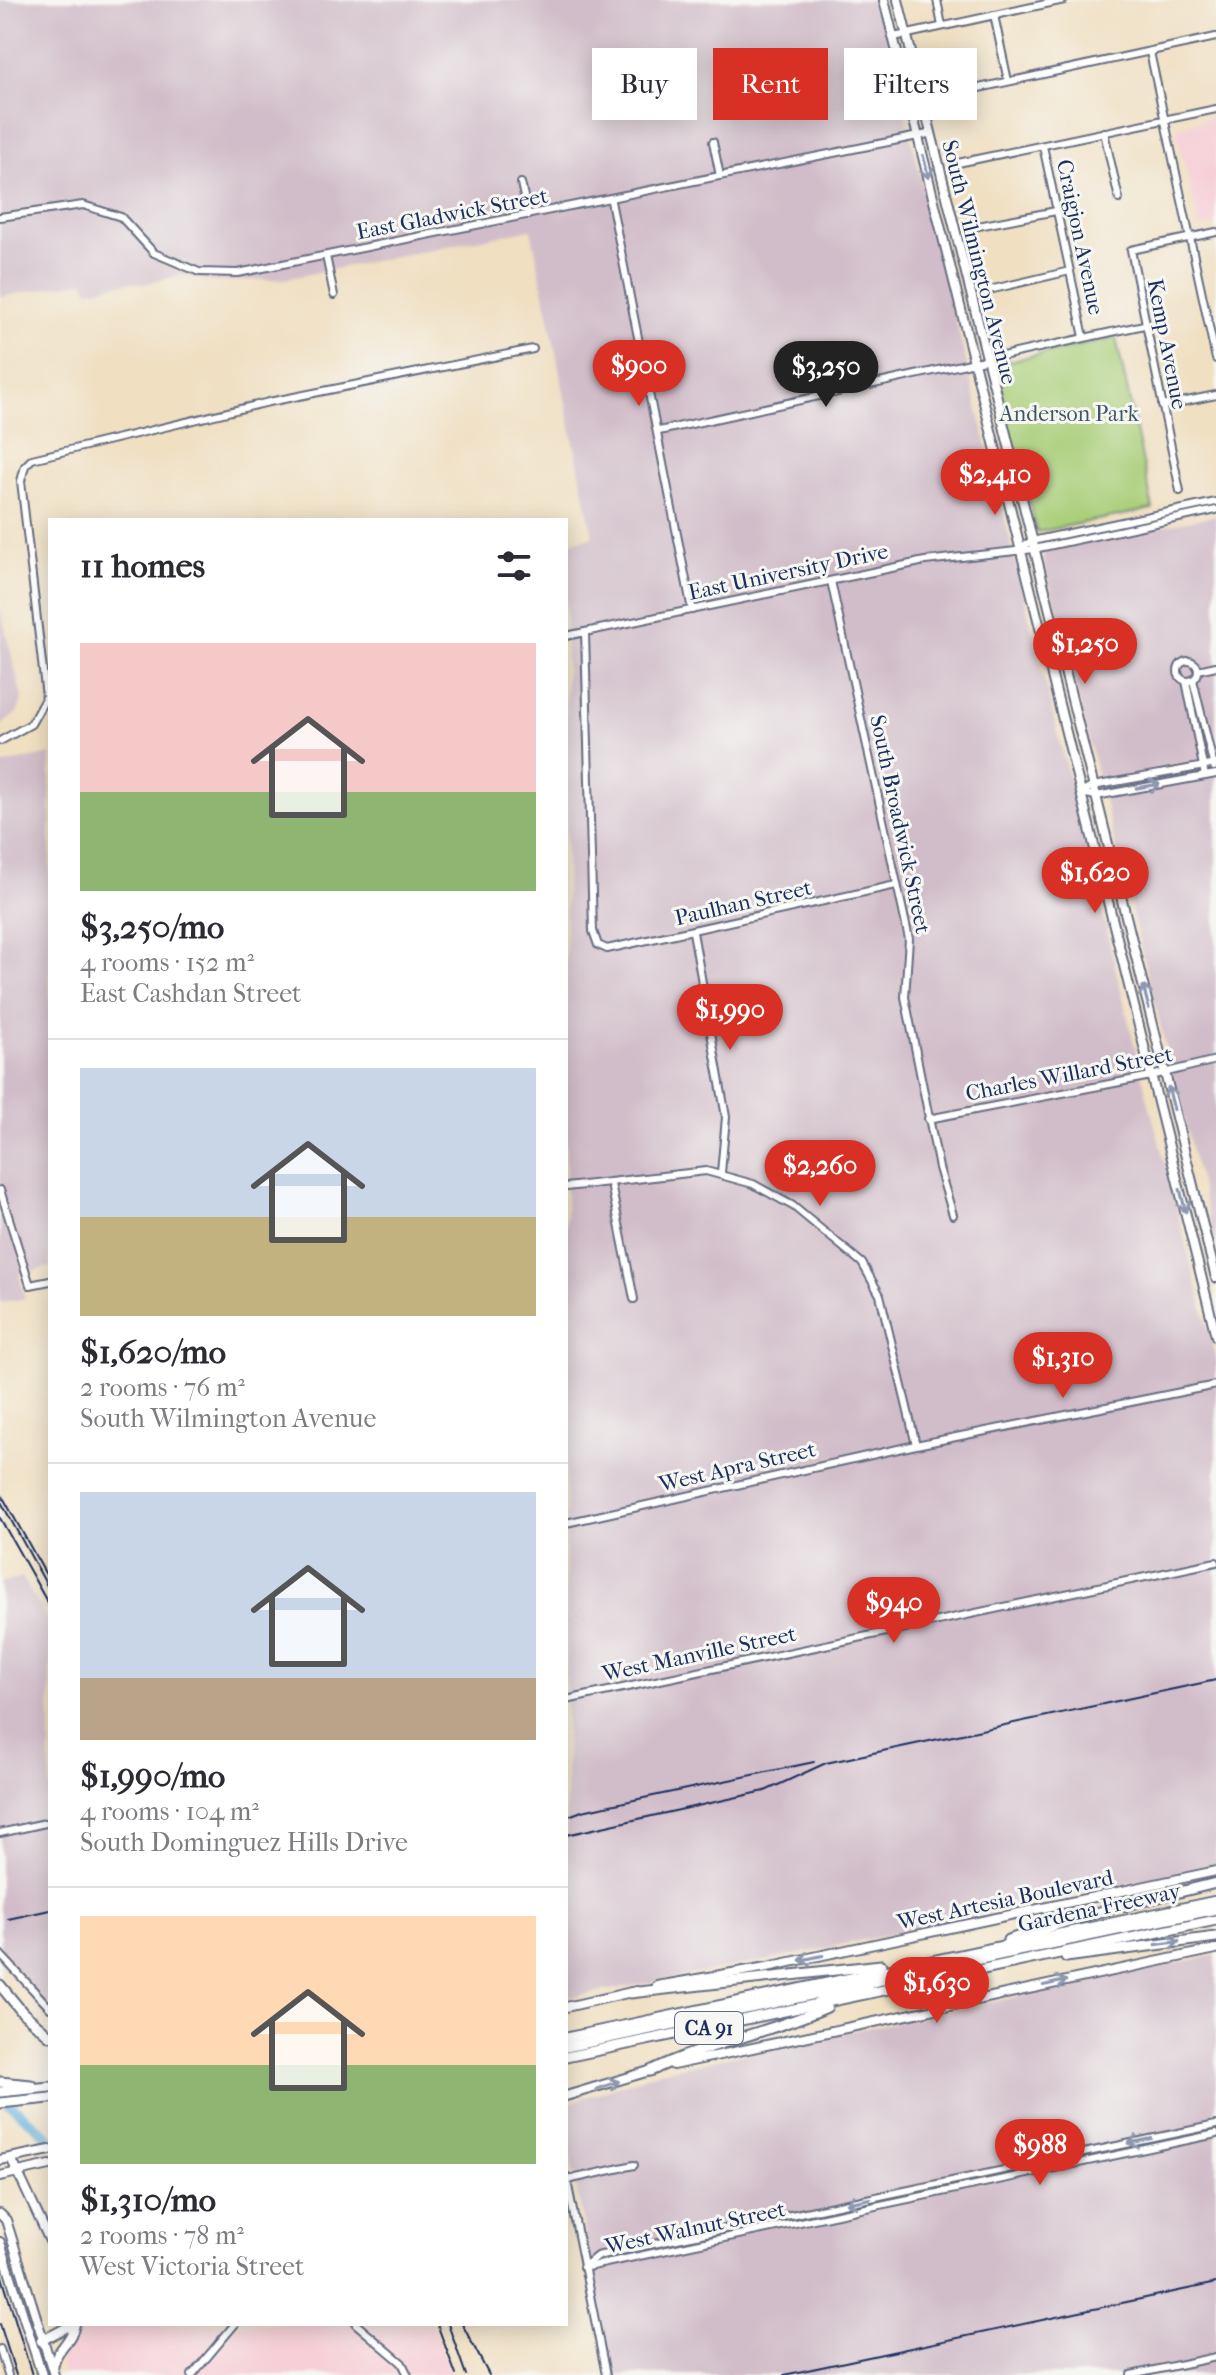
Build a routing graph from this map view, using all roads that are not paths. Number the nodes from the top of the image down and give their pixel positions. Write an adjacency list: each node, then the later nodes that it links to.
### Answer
1 (884, 0): 8 (main road, South Wilmington Avenue)
2 (898, 0): 7 (main road, South Wilmington Avenue)
3 (937, 0): 6 (street)
4 (1064, 0): 5 (street)
5 (994, 15): 6 (street); 11 (street)
6 (942, 26): 7 (street)
7 (906, 34): 8 (street); 16 (main road, South Wilmington Avenue)
8 (894, 37): 17 (main road, South Wilmington Avenue)
9 (1216, 37): 10 (street)
10 (1150, 52): 11 (street); 14 (street)
11 (1008, 81): 12 (street)
12 (977, 88)
13 (1216, 109): 14 (street)
14 (1166, 119): 15 (street); 30 (street)
15 (1104, 132): 19 (street); 23 (street)
16 (928, 134): 17 (street, East Gladwick Street); 38 (main road, South Wilmington Avenue)
17 (918, 136): 21 (street, East Gladwick Street); 40 (main road, South Wilmington Avenue, one-way to 40)
18 (713, 142): 21 (street)
19 (1043, 146): 20 (street); 25 (street, Craigjon Avenue)
20 (958, 163)
21 (720, 176): 24 (street, East Gladwick Street)
22 (521, 183): 26 (street)
23 (1119, 199)
24 (611, 201): 26 (street, East Gladwick Street); 43 (street)
25 (1056, 211): 28 (street); 32 (street, Craigjon Avenue)
26 (528, 215): 31 (street, East Gladwick Street)
27 (0, 217): 31 (street, East Gladwick Street)
28 (973, 227)
29 (1216, 232): 30 (street)
30 (1192, 237): 35 (street, Kemp Avenue); 39 (street)
31 (326, 256): 34 (street)
32 (1070, 271): 33 (street); 36 (street, Craigjon Avenue)
33 (989, 290)
34 (334, 295)
35 (1144, 325): 36 (street); 42 (street, Kemp Avenue)
36 (1084, 337): 38 (street)
37 (533, 349): 56 (street)
38 (987, 358): 40 (street); 47 (main road, South Wilmington Avenue)
39 (1216, 359)
40 (975, 361): 43 (street); 48 (main road, South Wilmington Avenue)
41 (1216, 395): 42 (street)
42 (1162, 406): 44 (street, Kemp Avenue)
43 (659, 431): 50 (street)
44 (1180, 491)
45 (1216, 502): 47 (street, East University Drive)
46 (1216, 510): 47 (street, East University Drive)
47 (1033, 545): 48 (street, East University Drive); 61 (main road, South Wilmington Avenue)
48 (1019, 548): 49 (street, East University Drive); 62 (main road, South Wilmington Avenue)
49 (831, 581): 50 (street, East University Drive); 64 (street, South Broadwick Street)
50 (692, 610): 51 (street, East University Drive)
51 (585, 632): 52 (street, East University Drive); 65 (street, Paulhan Street)
52 (568, 636)
53 (1216, 666): 54 (street)
54 (1198, 670): 55 (street); 55 (street)
55 (1190, 680): 57 (street); 58 (street)
56 (0, 741)
57 (1214, 764): 58 (street); 59 (street)
58 (1203, 766): 60 (street); 61 (street)
59 (1216, 774): 60 (street)
60 (1205, 776): 63 (street, one-way to 60)
61 (1093, 786): 62 (street); 63 (main road, South Wilmington Avenue)
62 (1081, 793): 63 (street); 68 (main road, South Wilmington Avenue)
63 (1096, 796): 67 (main road, South Wilmington Avenue, one-way to 63)
64 (896, 885): 65 (street, Paulhan Street); 69 (street, South Broadwick Street)
65 (693, 932): 70 (street)
66 (1216, 1060): 67 (street, Charles Willard Street)
67 (1165, 1073): 68 (street, Charles Willard Street); 75 (main road, South Wilmington Avenue, one-way to 67)
68 (1151, 1076): 69 (street, Charles Willard Street); 78 (main road, South Wilmington Avenue, one-way to 78)
69 (928, 1119): 74 (street, South Broadwick Street)
70 (721, 1173): 71 (street); 80 (street)
71 (611, 1184): 72 (street); 77 (street)
72 (568, 1187)
73 (0, 1190): 76 (street)
74 (953, 1215)
75 (1216, 1278)
76 (48, 1281)
77 (634, 1299)
78 (1216, 1336)
79 (1216, 1385): 80 (street, West Apra Street)
80 (916, 1445): 81 (street, West Apra Street)
81 (568, 1523)
82 (1216, 1562): 83 (street, West Manville Street)
83 (568, 1700)
84 (48, 1822): 85 (street)
85 (0, 1833)
86 (1216, 1871): 98 (main road, West Artesia Boulevard, one-way to 98)
87 (1216, 1883): 93 (highway)
88 (1216, 1901): 93 (highway, Gardena Freeway / CA 91)
89 (1216, 1911): 104 (highway); 105 (highway)
90 (1216, 1920): 96 (highway, Gardena Freeway / CA 91)
91 (1216, 1937): 96 (highway, one-way to 91)
92 (1216, 1949): 106 (main road, one-way to 92)
93 (975, 1952): 95 (highway, Gardena Freeway / CA 91)
94 (0, 1954): 100 (street)
95 (932, 1960): 98 (highway); 103 (highway, Gardena Freeway / CA 91)
96 (980, 1968): 99 (highway, Gardena Freeway / CA 91)
97 (0, 1985): 102 (highway)
98 (630, 1993): 101 (main road, West Artesia Boulevard)
99 (843, 2000): 105 (highway, Gardena Freeway / CA 91); 106 (highway)
100 (48, 2006)
101 (568, 2007)
102 (48, 2034)
103 (568, 2038)
104 (568, 2047)
105 (570, 2057)
106 (650, 2071): 112 (main road, one-way to 106)
107 (0, 2082): 109 (highway)
108 (0, 2092): 110 (highway)
109 (48, 2094)
110 (48, 2094)
111 (48, 2094): 113 (highway)
112 (568, 2095)
113 (0, 2106)
114 (1216, 2125): 115 (street, West Walnut Street)
115 (1191, 2130): 117 (street); 123 (street, West Walnut Street, one-way to 123)
116 (1216, 2134): 117 (street, West Walnut Street)
117 (1193, 2139): 126 (street, West Walnut Street)
118 (48, 2150): 119 (main road)
119 (11, 2158): 120 (main road); 125 (main road)
120 (0, 2160)
121 (634, 2165): 127 (street)
122 (48, 2166): 125 (main road)
123 (1011, 2168): 126 (street); 129 (street, West Walnut Street)
124 (0, 2176): 125 (main road)
125 (18, 2176): 134 (main road)
126 (1013, 2177): 130 (street, West Walnut Street)
127 (568, 2178)
128 (568, 2188): 138 (street)
129 (900, 2192): 130 (street); 132 (street, West Walnut Street, one-way to 132)
130 (902, 2201): 133 (street, West Walnut Street)
131 (0, 2214): 139 (main road)
132 (743, 2225): 133 (street); 136 (street, West Walnut Street)
133 (745, 2234): 137 (street, West Walnut Street)
134 (48, 2237)
135 (0, 2242): 146 (main road)
136 (662, 2243): 137 (street); 138 (street, West Walnut Street)
137 (664, 2252): 138 (street, West Walnut Street)
138 (583, 2267): 154 (street)
139 (36, 2317): 144 (main road); 145 (main road)
140 (71, 2326): 144 (main road)
141 (74, 2326): 149 (main road)
142 (233, 2326): 152 (street)
143 (358, 2326): 153 (street)
144 (63, 2332): 145 (main road)
145 (43, 2340): 146 (main road); 149 (main road)
146 (32, 2344): 151 (main road)
147 (0, 2349): 150 (street)
148 (1216, 2357): 155 (street)
149 (53, 2374)
150 (8, 2375)
151 (42, 2375)
152 (192, 2375)
153 (408, 2375)
154 (606, 2375)
155 (1131, 2375)

